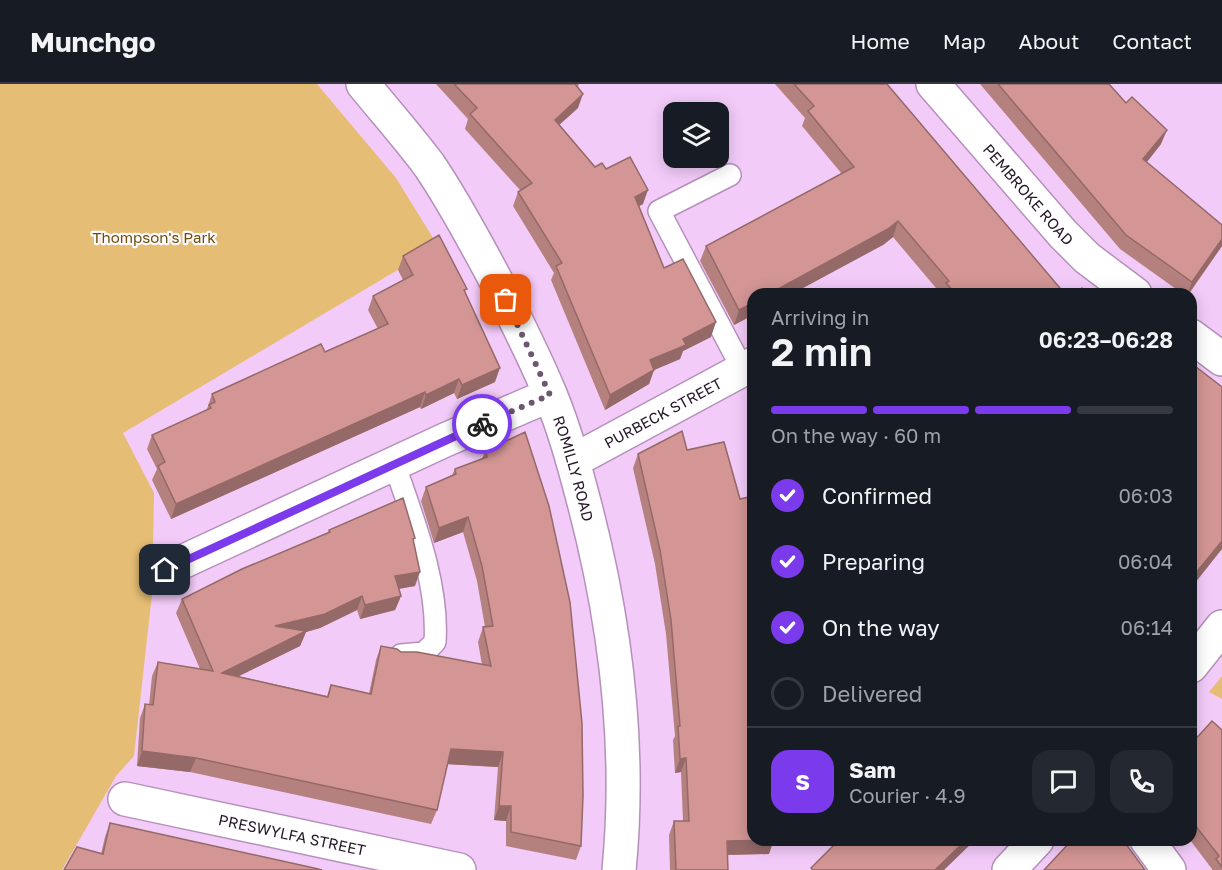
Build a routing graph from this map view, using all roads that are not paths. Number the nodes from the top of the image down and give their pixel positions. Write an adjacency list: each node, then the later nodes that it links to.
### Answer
1 (363, 84): 9 (street, ROMILLY ROAD)
2 (933, 84): 4 (street, PEMBROKE ROAD)
3 (730, 175): 7 (lane)
4 (1127, 288)
5 (1197, 340): 6 (street)
6 (1222, 359)
7 (747, 365)
8 (747, 368): 10 (street, PURBECK STREET)
9 (550, 395): 10 (street, ROMILLY ROAD); 11 (street)
10 (573, 461): 20 (street, ROMILLY ROAD)
11 (394, 463): 12 (street); 14 (lane)
12 (165, 570)
13 (1222, 627): 15 (street)
14 (401, 655)
15 (1197, 658)
16 (124, 799): 19 (street, PRESWYLFA STREET)
17 (1031, 846): 21 (street)
18 (1151, 846): 22 (street)
19 (459, 870)
20 (620, 870)
21 (1009, 870)
22 (1169, 870)

